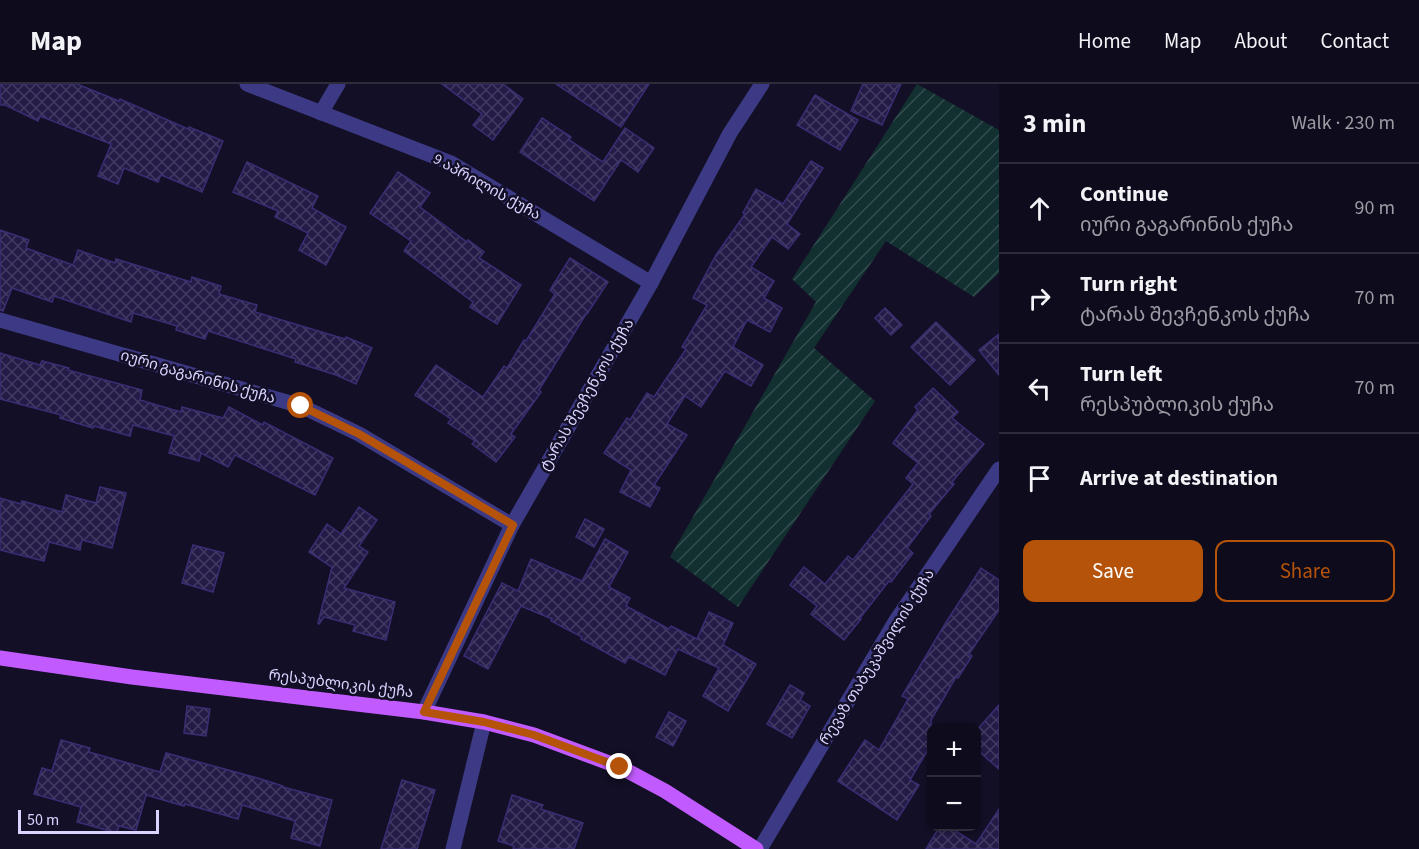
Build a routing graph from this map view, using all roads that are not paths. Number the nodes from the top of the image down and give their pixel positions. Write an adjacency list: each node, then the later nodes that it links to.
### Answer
1 (247, 84): 4 (street, 9 აპრილის ქუჩა)
2 (338, 84): 4 (street)
3 (762, 84): 5 (street, ტარას შევჩენკოს ქუჩა)
4 (321, 113): 5 (street, 9 აპრილის ქუჩა)
5 (651, 283): 8 (street, ტარას შევჩენკოს ქუჩა)
6 (0, 320): 8 (street, იური გაგარინის ქუჩა)
7 (999, 469): 13 (street, რევაზ თაბუკაშვილის ქუჩა)
8 (513, 525): 10 (street, ტარას შევჩენკოს ქუჩა)
9 (0, 658): 10 (main road, რესპუბლიკის ქუჩა)
10 (424, 712): 11 (main road, რესპუბლიკის ქუჩა)
11 (484, 722): 12 (street); 13 (main road, რესპუბლიკის ქუჩა)
12 (453, 849)
13 (758, 849)

